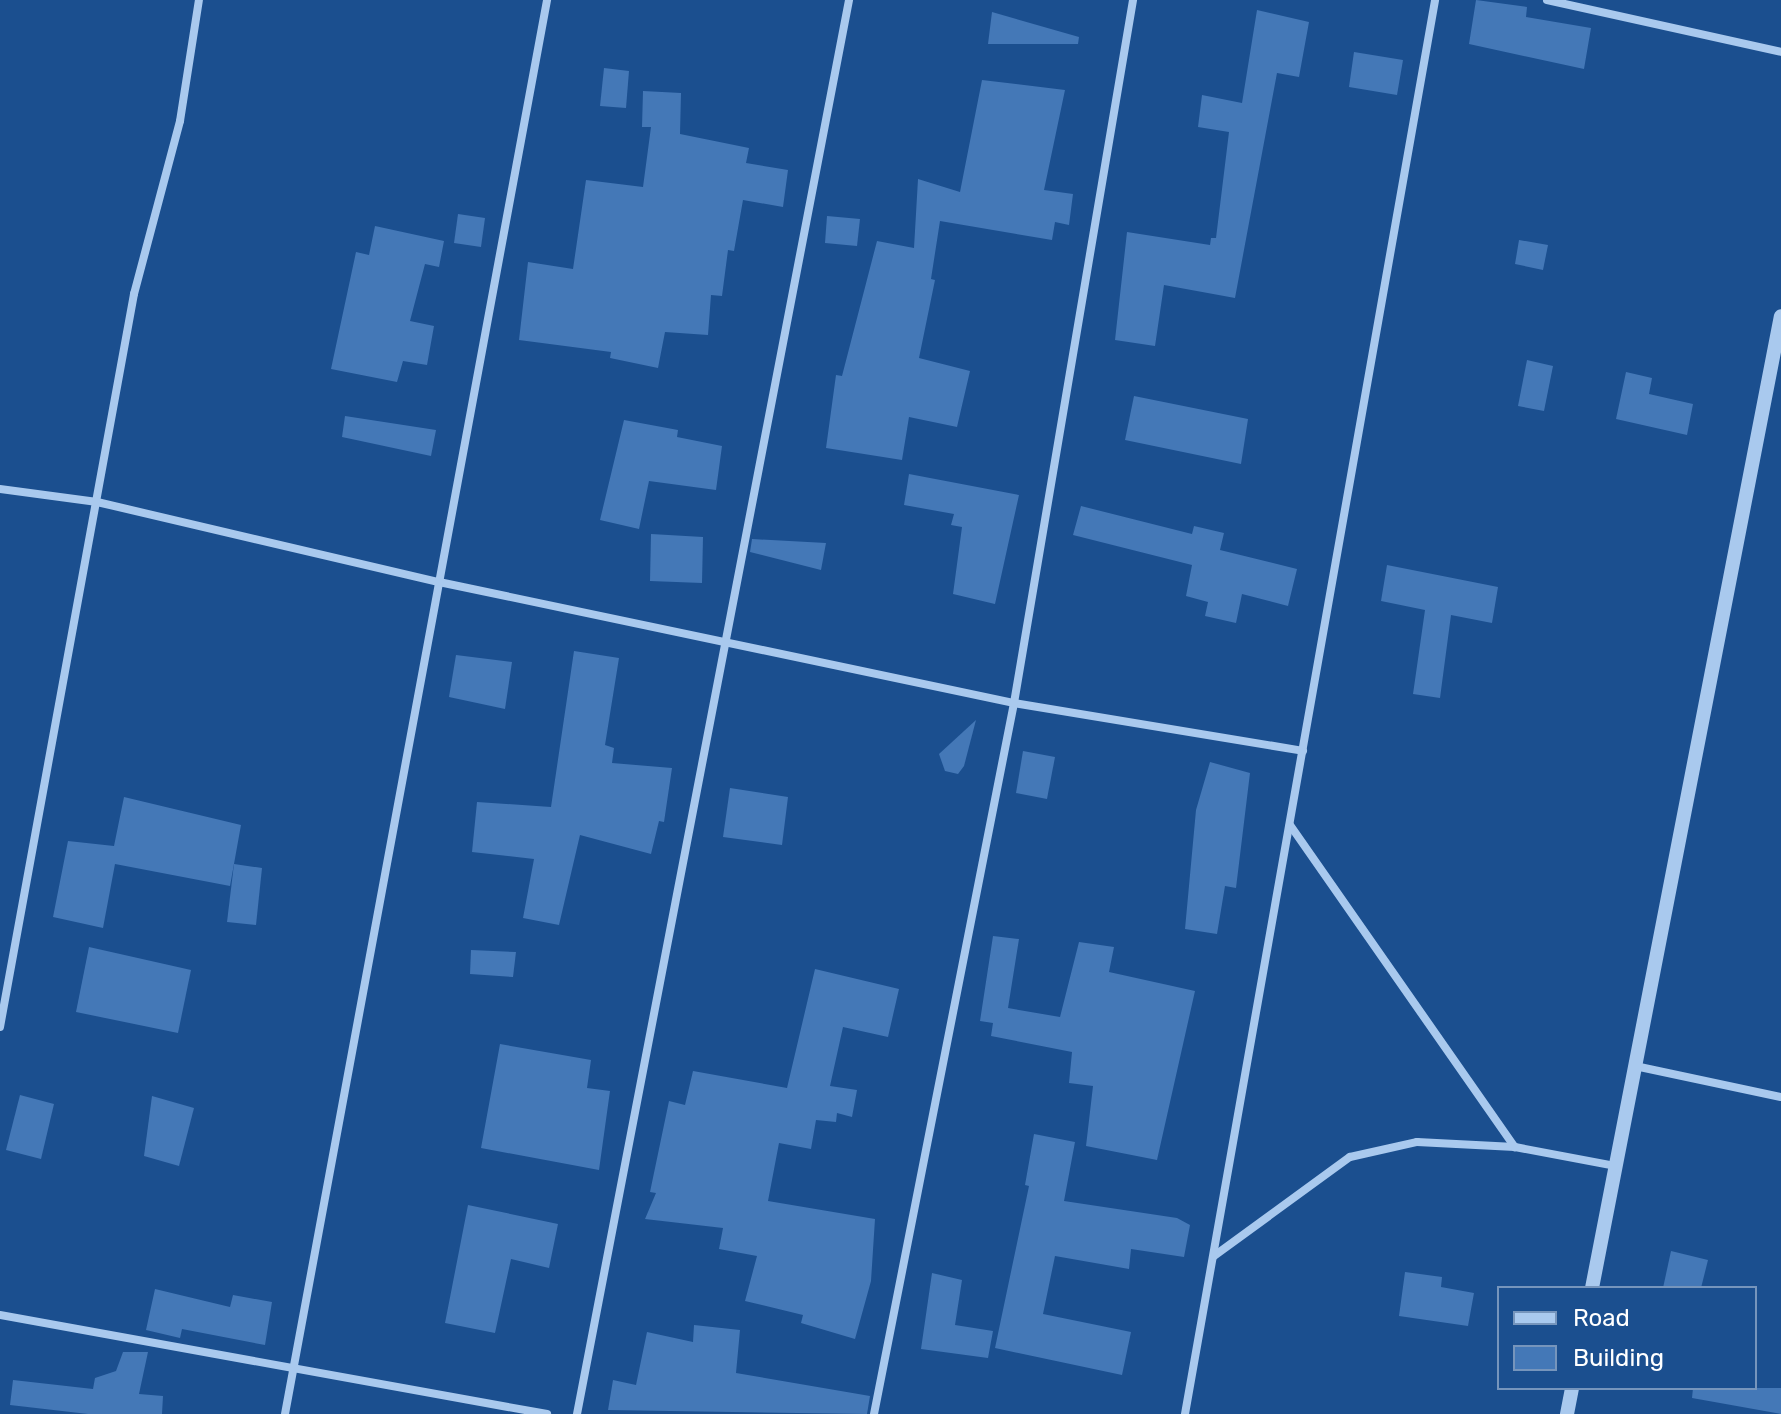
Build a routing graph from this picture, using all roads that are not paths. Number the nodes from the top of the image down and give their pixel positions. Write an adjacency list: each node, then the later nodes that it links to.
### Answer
1 (199, 0): 10 (street)
2 (547, 0): 11 (street)
3 (849, 0): 12 (street)
4 (1133, 0): 13 (street)
5 (1435, 0): 14 (street)
6 (1547, 0): 7 (street)
7 (1781, 52)
8 (1781, 316): 17 (street)
9 (0, 489): 10 (street)
10 (97, 502): 11 (street); 16 (street)
11 (439, 582): 12 (street); 24 (street)
12 (725, 643): 13 (street); 28 (street)
13 (1014, 703): 14 (street); 29 (street)
14 (1303, 751): 15 (street)
15 (1290, 825): 19 (street); 21 (street)
16 (0, 1027)
17 (1635, 1066): 18 (street); 20 (street)
18 (1781, 1097)
19 (1515, 1147): 20 (street); 21 (street)
20 (1616, 1166): 22 (street)
21 (1213, 1256): 30 (street)
22 (1592, 1286)
23 (0, 1315): 24 (street)
24 (293, 1367): 26 (street); 27 (street)
25 (1572, 1390): 31 (street)
26 (285, 1414)
27 (547, 1414)
28 (577, 1414)
29 (874, 1414)
30 (1185, 1414)
31 (1567, 1414)

